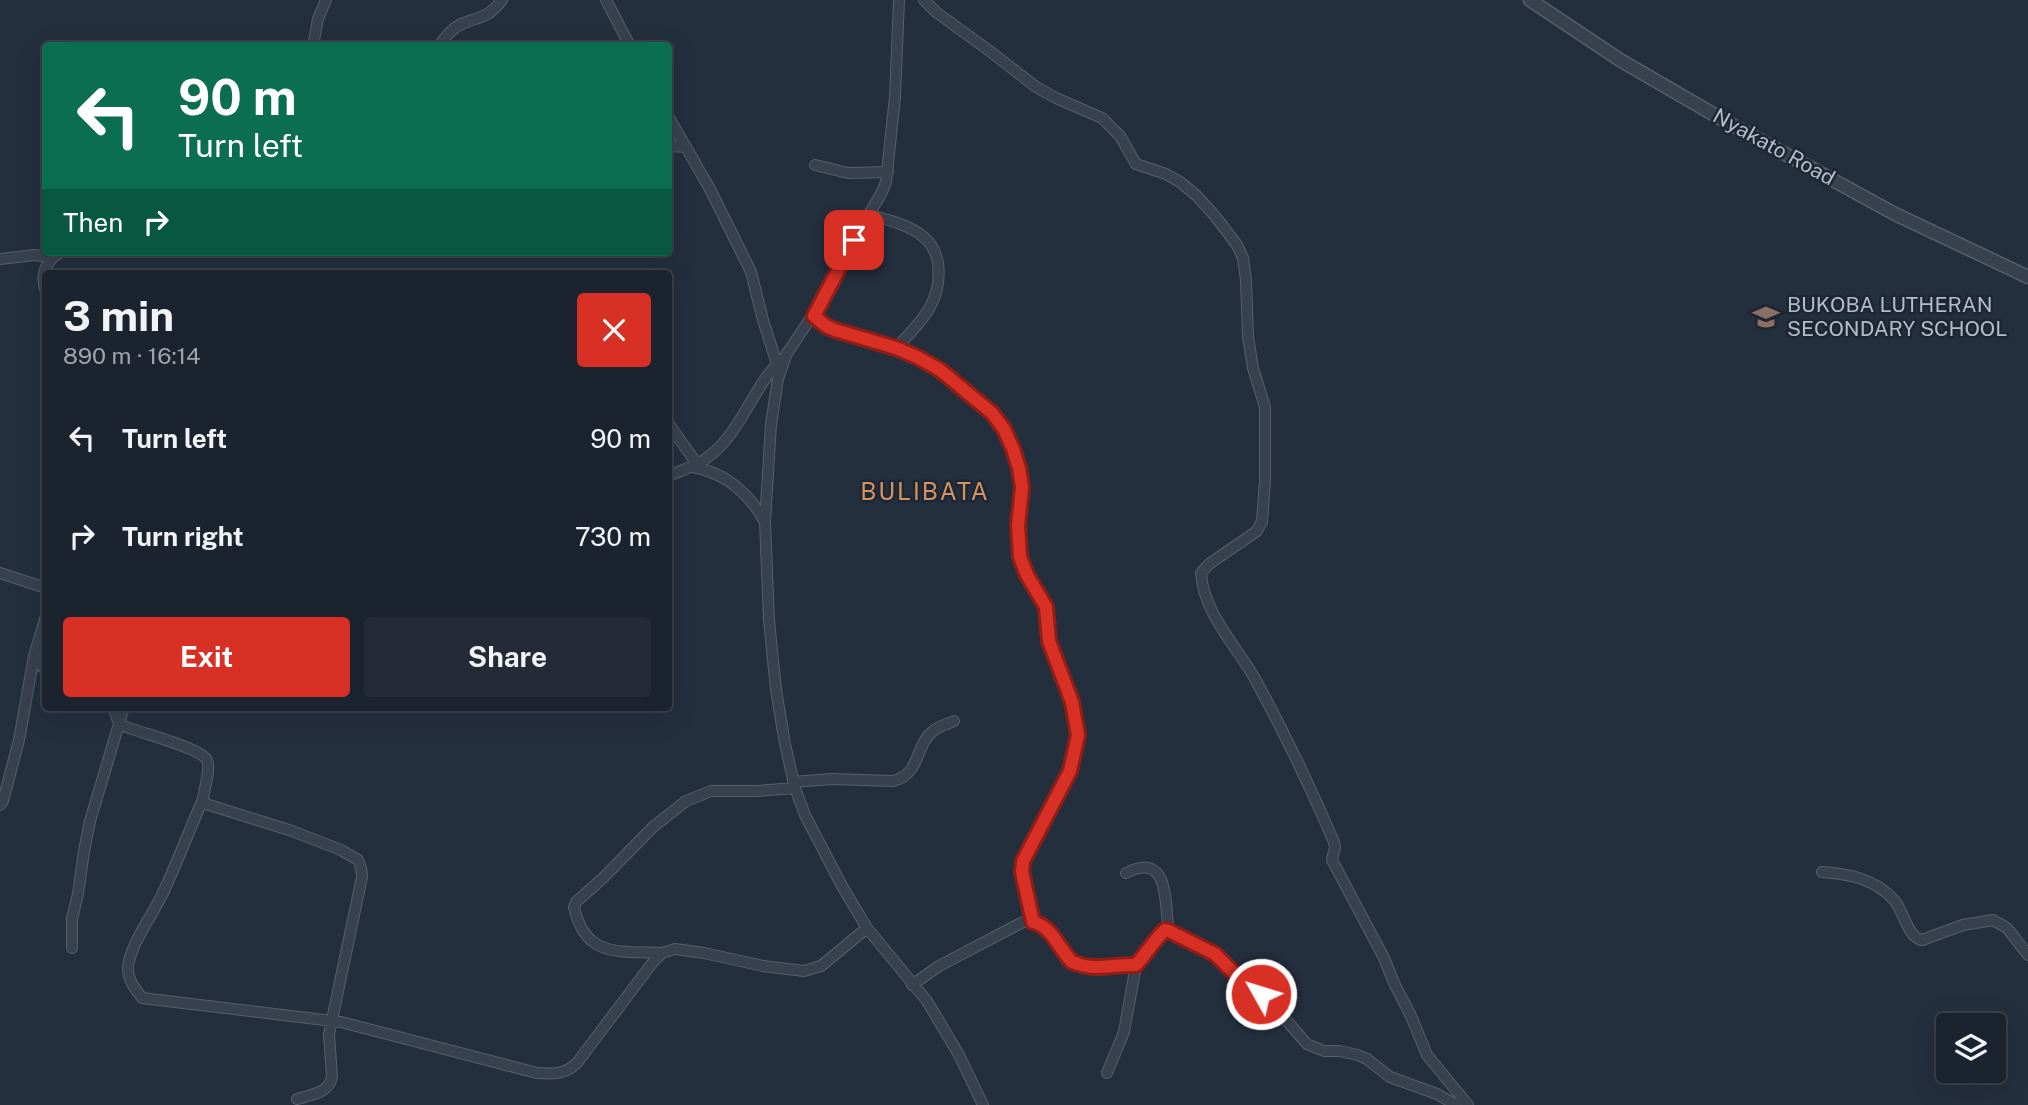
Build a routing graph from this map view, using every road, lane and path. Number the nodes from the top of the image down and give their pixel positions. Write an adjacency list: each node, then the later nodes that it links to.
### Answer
1 (326, 0): 7 (street)
2 (502, 0): 8 (street)
3 (606, 0): 9 (street)
4 (899, 0): 14 (street)
5 (923, 0): 57 (street)
6 (1530, 0): 20 (street, Nyakato Road)
7 (314, 42)
8 (443, 42)
9 (628, 42)
10 (672, 123): 12 (street)
11 (672, 146): 12 (street)
12 (686, 147): 24 (street)
13 (815, 165): 14 (street)
14 (888, 172): 15 (street)
15 (870, 215): 21 (street); 22 (street)
16 (42, 255): 18 (street)
17 (55, 256): 19 (street)
18 (0, 259)
19 (44, 270)
20 (2028, 277)
21 (814, 316): 22 (street); 23 (street)
22 (896, 348): 43 (street)
23 (786, 355): 24 (street); 28 (street)
24 (777, 364): 26 (street)
25 (672, 430): 26 (street)
26 (695, 466): 27 (street); 28 (street)
27 (672, 474)
28 (765, 522): 38 (street)
29 (0, 573): 30 (street)
30 (42, 587)
31 (42, 629): 32 (street)
32 (34, 656): 33 (street); 40 (street)
33 (42, 666)
34 (114, 711): 37 (street)
35 (123, 711): 37 (street)
36 (954, 721): 38 (street)
37 (119, 723): 39 (street); 46 (street)
38 (794, 785): 44 (street); 47 (street)
39 (202, 799): 51 (street); 51 (street)
40 (0, 805)
41 (1822, 872): 48 (street)
42 (1126, 873): 45 (street)
43 (1033, 922): 49 (street); 50 (street)
44 (867, 928): 47 (street); 50 (street)
45 (1169, 931): 49 (street); 54 (street)
46 (72, 948)
47 (662, 953): 51 (street)
48 (2028, 955)
49 (1136, 965): 52 (street)
50 (912, 985): 55 (street)
51 (333, 1020): 53 (street)
52 (1107, 1073)
53 (297, 1099)
54 (1438, 1100): 56 (street)
55 (983, 1105)
56 (1456, 1105)
57 (1468, 1105)

